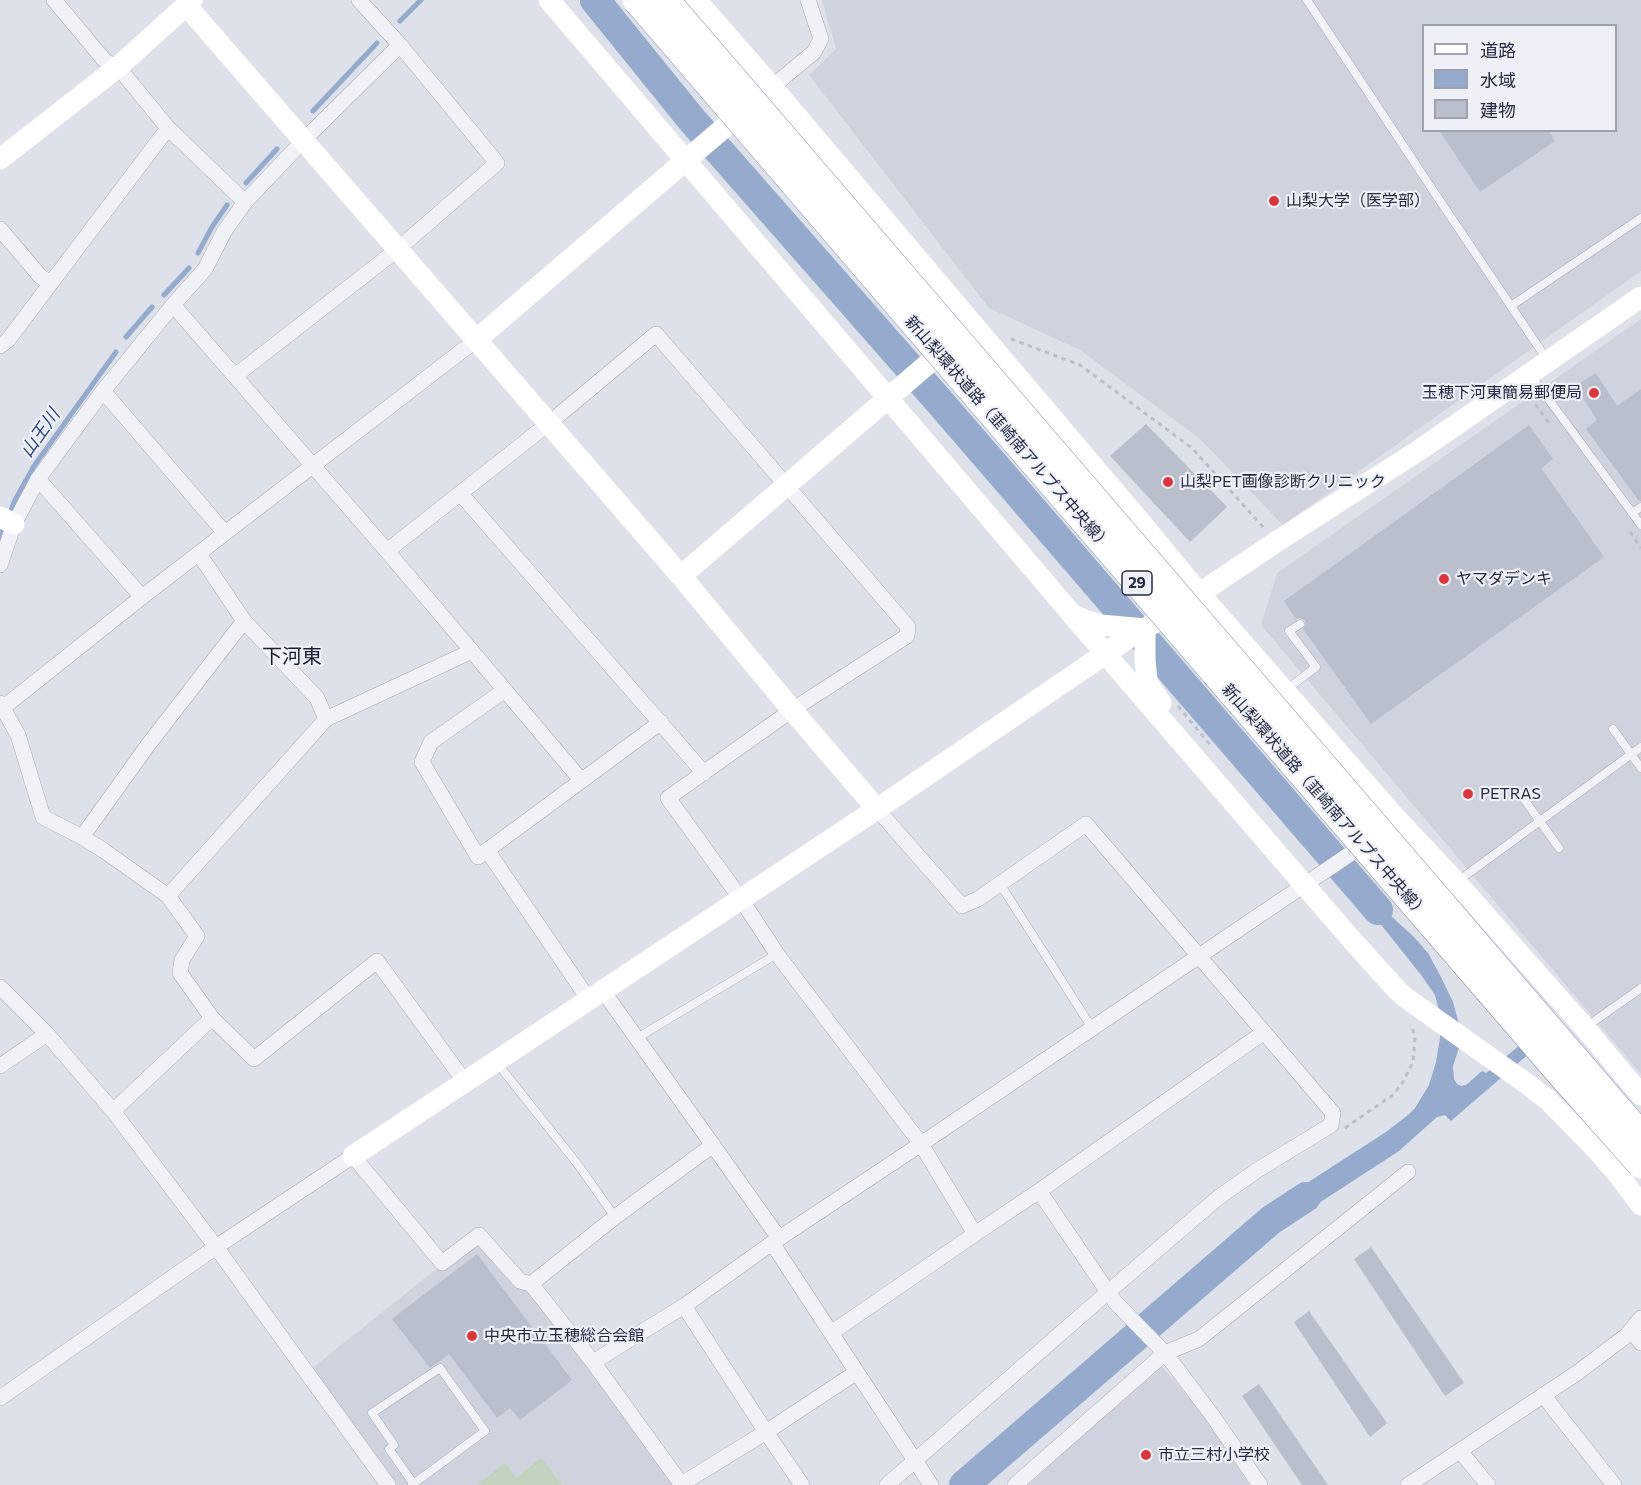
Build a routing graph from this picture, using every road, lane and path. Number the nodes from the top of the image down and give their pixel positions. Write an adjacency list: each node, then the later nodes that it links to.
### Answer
1 (54, 0): 11 (street)
2 (359, 0): 10 (street)
3 (549, 0): 16 (street)
4 (636, 0): 104 (highway, 新山梨環状道路（韮崎南アルプス中央線） / 29, bridge)
5 (666, 0): 100 (highway, 新山梨環状道路（韮崎南アルプス中央線） / 29, bridge)
6 (696, 0): 12 (street)
7 (808, 0): 12 (street)
8 (1307, 0): 24 (lane)
9 (189, 3): 11 (street); 14 (street)
10 (397, 42): 14 (street); 20 (street)
11 (118, 67): 13 (street); 15 (street)
12 (772, 87): 16 (street); 25 (street)
13 (168, 128): 17 (street); 21 (street)
14 (303, 141): 17 (street); 20 (street)
15 (0, 159)
16 (686, 161): 27 (street); 33 (street)
17 (245, 202): 23 (street)
18 (1641, 218): 24 (lane)
19 (0, 229): 21 (street)
20 (398, 249): 27 (street); 31 (street)
21 (50, 283): 28 (street)
22 (1640, 301): 29 (street)
23 (173, 305): 31 (street); 32 (street)
24 (1511, 306): 29 (lane)
25 (973, 325): 33 (street); 41 (street)
26 (1005, 337): 45 (path)
27 (476, 340): 34 (street); 35 (street)
28 (0, 346)
29 (1548, 361): 30 (street)
30 (1530, 374): 40 (lane); 45 (street)
31 (235, 376): 35 (street)
32 (103, 391): 36 (street); 44 (street)
33 (889, 399): 37 (street); 52 (street)
34 (548, 424): 37 (street); 38 (street); 49 (street)
35 (313, 466): 44 (street); 46 (street)
36 (38, 479): 42 (street); 51 (street)
37 (785, 486): 49 (street); 62 (street)
38 (460, 493): 46 (street); 64 (street)
39 (1641, 507): 40 (lane)
40 (1632, 513): 43 (lane)
41 (1138, 519): 50 (street); 55 (street)
42 (9, 522): 48 (street)
43 (1641, 525)
44 (225, 533): 47 (street)
45 (1276, 542): 50 (street)
46 (387, 551): 57 (street)
47 (199, 554): 51 (street); 53 (street)
48 (0, 565)
49 (681, 576): 62 (street)
50 (1199, 593): 55 (street); 56 (street)
51 (142, 597): 61 (street)
52 (1072, 613): 55 (street); 58 (street)
53 (244, 621): 63 (street); 76 (street)
54 (1300, 624): 60 (lane)
55 (1140, 628): 56 (street); 58 (street); 68 (street)
56 (1234, 634): 60 (street)
57 (472, 651): 59 (street); 63 (street)
58 (1106, 654): 68 (street); 73 (street)
59 (505, 690): 71 (street); 78 (street)
60 (1284, 691): 74 (street)
61 (2, 705): 76 (street)
62 (792, 710): 70 (street); 73 (street)
63 (326, 719): 82 (street)
64 (661, 722): 70 (street); 71 (street)
65 (1613, 729): 67 (lane)
66 (1641, 747): 67 (lane)
67 (1631, 754): 69 (lane); 75 (lane)
68 (1203, 766): 81 (street)
69 (1641, 768)
70 (704, 773): 83 (street)
71 (581, 780): 78 (street)
72 (1521, 795): 75 (lane)
73 (877, 809): 80 (street); 83 (street)
74 (1394, 816): 79 (street); 81 (street)
75 (1540, 821): 77 (lane); 79 (lane)
76 (82, 837): 82 (street)
77 (1559, 848)
78 (487, 850): 88 (street)
79 (1456, 882): 91 (street)
80 (1000, 884): 85 (street); 90 (lane)
81 (1304, 884): 85 (street); 107 (street)
82 (168, 896): 89 (street)
83 (741, 899): 84 (street); 88 (street)
84 (777, 954): 94 (lane); 101 (street)
85 (1199, 955): 90 (street); 92 (street)
86 (0, 987): 93 (street)
87 (1641, 988): 91 (lane)
88 (596, 995): 94 (street); 95 (street)
89 (212, 1018): 97 (street); 99 (street)
90 (1092, 1028): 101 (street)
91 (1585, 1028): 98 (street)
92 (1264, 1032): 106 (street); 113 (street)
93 (47, 1034): 96 (street); 99 (street)
94 (637, 1038): 102 (street)
95 (496, 1061): 97 (street); 108 (lane)
96 (0, 1066)
97 (465, 1082): 103 (street)
98 (1641, 1095)
99 (113, 1111): 111 (street)
100 (1641, 1135)
101 (921, 1144): 109 (street); 110 (street)
102 (713, 1145): 108 (street); 110 (street)
103 (353, 1156): 111 (street); 112 (street)
104 (1641, 1165)
105 (1408, 1172): 118 (street)
106 (1039, 1191): 109 (street); 113 (street)
107 (1641, 1205)
108 (615, 1217): 112 (street)
109 (975, 1234): 116 (street)
110 (776, 1241): 114 (street); 116 (street)
111 (216, 1247): 122 (street); 128 (street)
112 (531, 1284): 119 (street)
113 (1108, 1292): 118 (street); 125 (street)
114 (684, 1306): 119 (street); 123 (street)
115 (1636, 1324): 117 (street); 121 (street)
116 (831, 1333): 120 (street)
117 (1641, 1343)
118 (1160, 1348): 132 (street); 133 (street)
119 (593, 1362): 129 (street)
120 (856, 1372): 123 (street); 125 (street)
121 (1543, 1395): 124 (street); 136 (street)
122 (0, 1398)
123 (766, 1432): 129 (street); 130 (street)
124 (1460, 1451): 134 (street); 135 (street)
125 (915, 1461): 127 (street); 131 (street)
126 (412, 1484): 126 (lane)
127 (930, 1484)
128 (388, 1485)
129 (681, 1485)
130 (802, 1485)
131 (887, 1485)
132 (1015, 1485)
133 (1260, 1485)
134 (1408, 1485)
135 (1488, 1485)
136 (1614, 1485)

